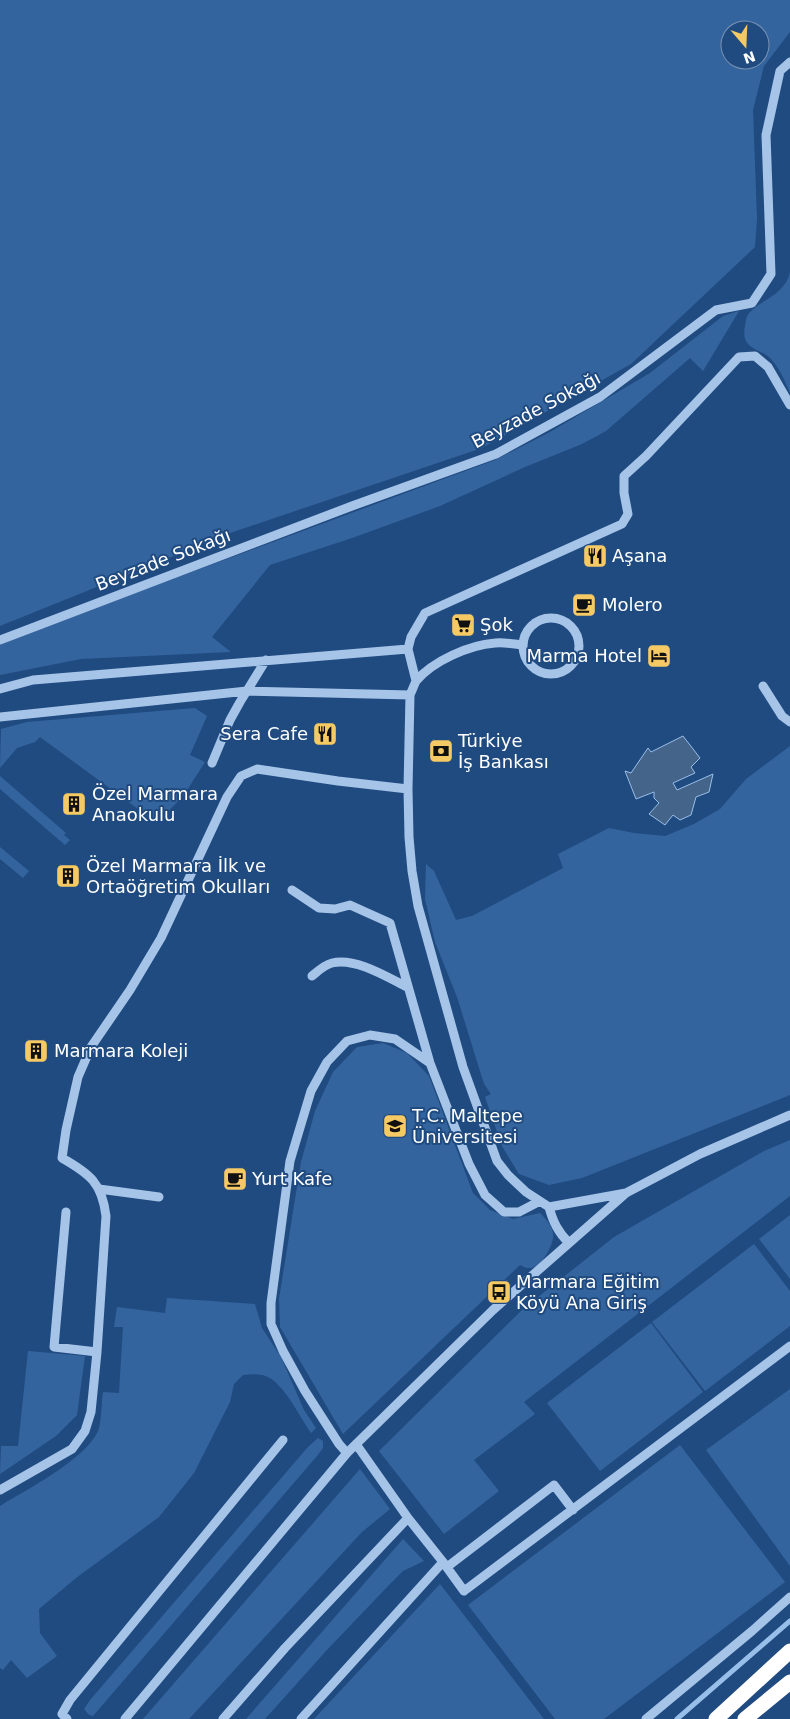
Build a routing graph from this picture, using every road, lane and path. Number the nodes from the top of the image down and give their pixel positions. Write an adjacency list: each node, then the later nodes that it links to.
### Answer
1 (790, 62): 3 (street, Beyzade Sokağı)
2 (790, 404): 5 (street)
3 (0, 640)
4 (522, 645): 4 (street); 7 (street)
5 (408, 649): 6 (street); 7 (street)
6 (266, 660): 9 (street); 10 (street)
7 (416, 681): 11 (street)
8 (763, 686): 13 (street)
9 (0, 689)
10 (248, 691): 11 (street); 12 (street); 14 (street)
11 (410, 695): 15 (street)
12 (0, 717)
13 (790, 722)
14 (212, 763)
15 (408, 788): 21 (street); 24 (street)
16 (292, 890): 18 (street)
17 (312, 976): 18 (street)
18 (407, 986): 19 (street)
19 (430, 1063): 24 (street); 32 (street)
20 (790, 1115): 22 (street)
21 (99, 1189): 23 (street); 29 (street)
22 (626, 1192): 25 (street); 27 (street)
23 (159, 1197)
24 (540, 1201): 25 (street)
25 (549, 1207): 27 (street)
26 (66, 1212): 29 (street)
27 (569, 1243): 31 (street)
28 (790, 1346): 34 (street)
29 (97, 1352): 33 (street)
30 (283, 1440): 40 (street)
31 (356, 1444): 32 (street); 35 (street)
32 (347, 1453): 41 (street)
33 (0, 1490)
34 (572, 1510): 36 (street); 36 (street)
35 (408, 1518): 36 (street); 42 (street)
36 (445, 1564): 43 (street)
37 (790, 1597): 44 (street)
38 (790, 1651): 45 (highway)
39 (790, 1682): 46 (highway)
40 (62, 1718)
41 (125, 1719)
42 (223, 1719)
43 (300, 1719)
44 (646, 1719)
45 (716, 1719)
46 (745, 1719)

